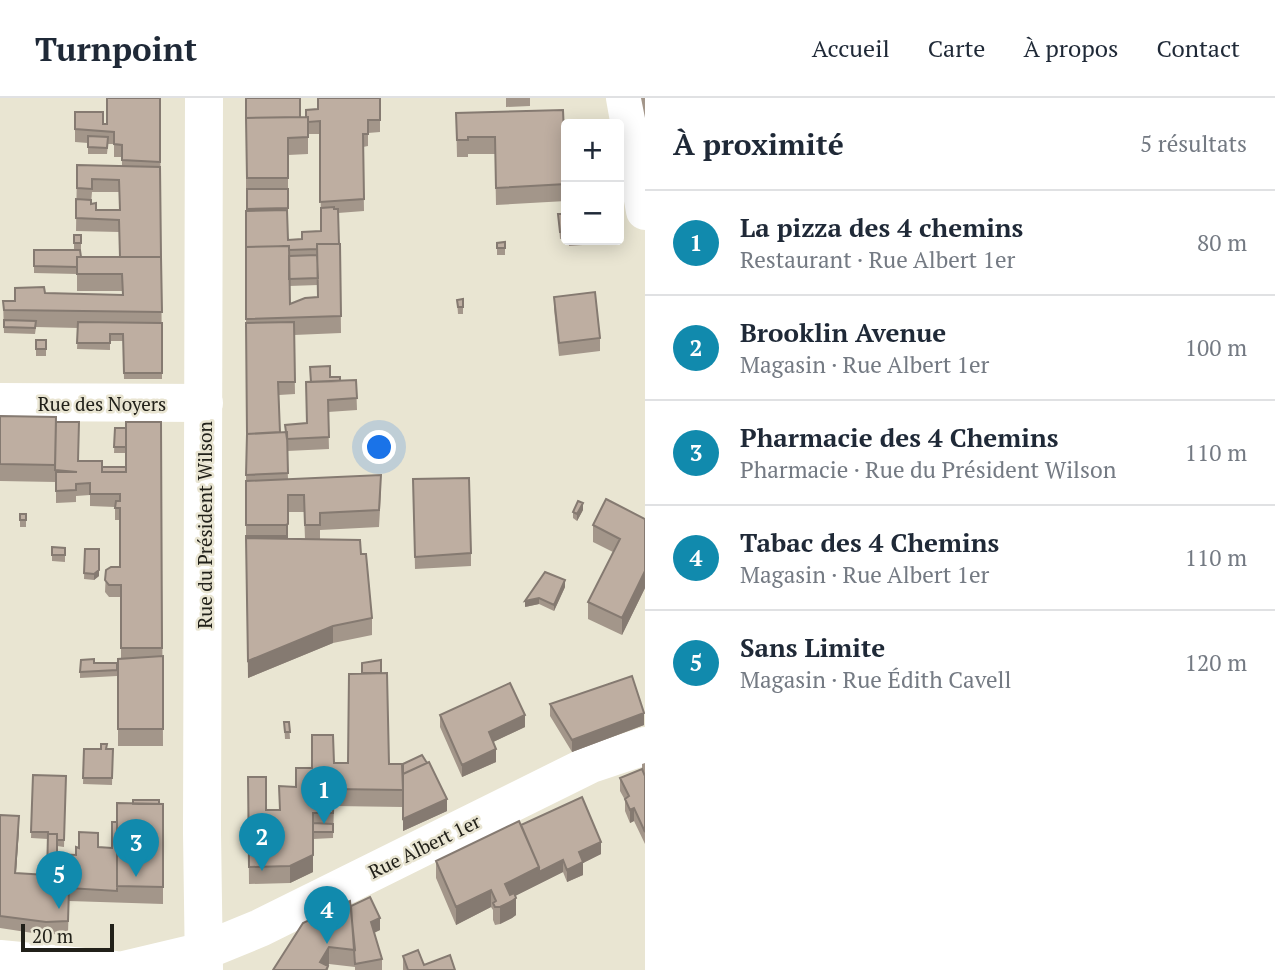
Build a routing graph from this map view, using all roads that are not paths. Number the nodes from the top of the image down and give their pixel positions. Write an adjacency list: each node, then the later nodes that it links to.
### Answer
1 (204, 98): 5 (main road, Rue du Président Wilson)
2 (625, 98): 3 (main road)
3 (645, 211)
4 (0, 402): 5 (main road, Rue des Noyers)
5 (204, 403): 8 (main road, Rue du Président Wilson)
6 (645, 746): 8 (main road, Rue Albert 1er)
7 (0, 959): 9 (main road)
8 (204, 961): 10 (main road, Rue Albert 1er)
9 (116, 970)
10 (124, 970)

